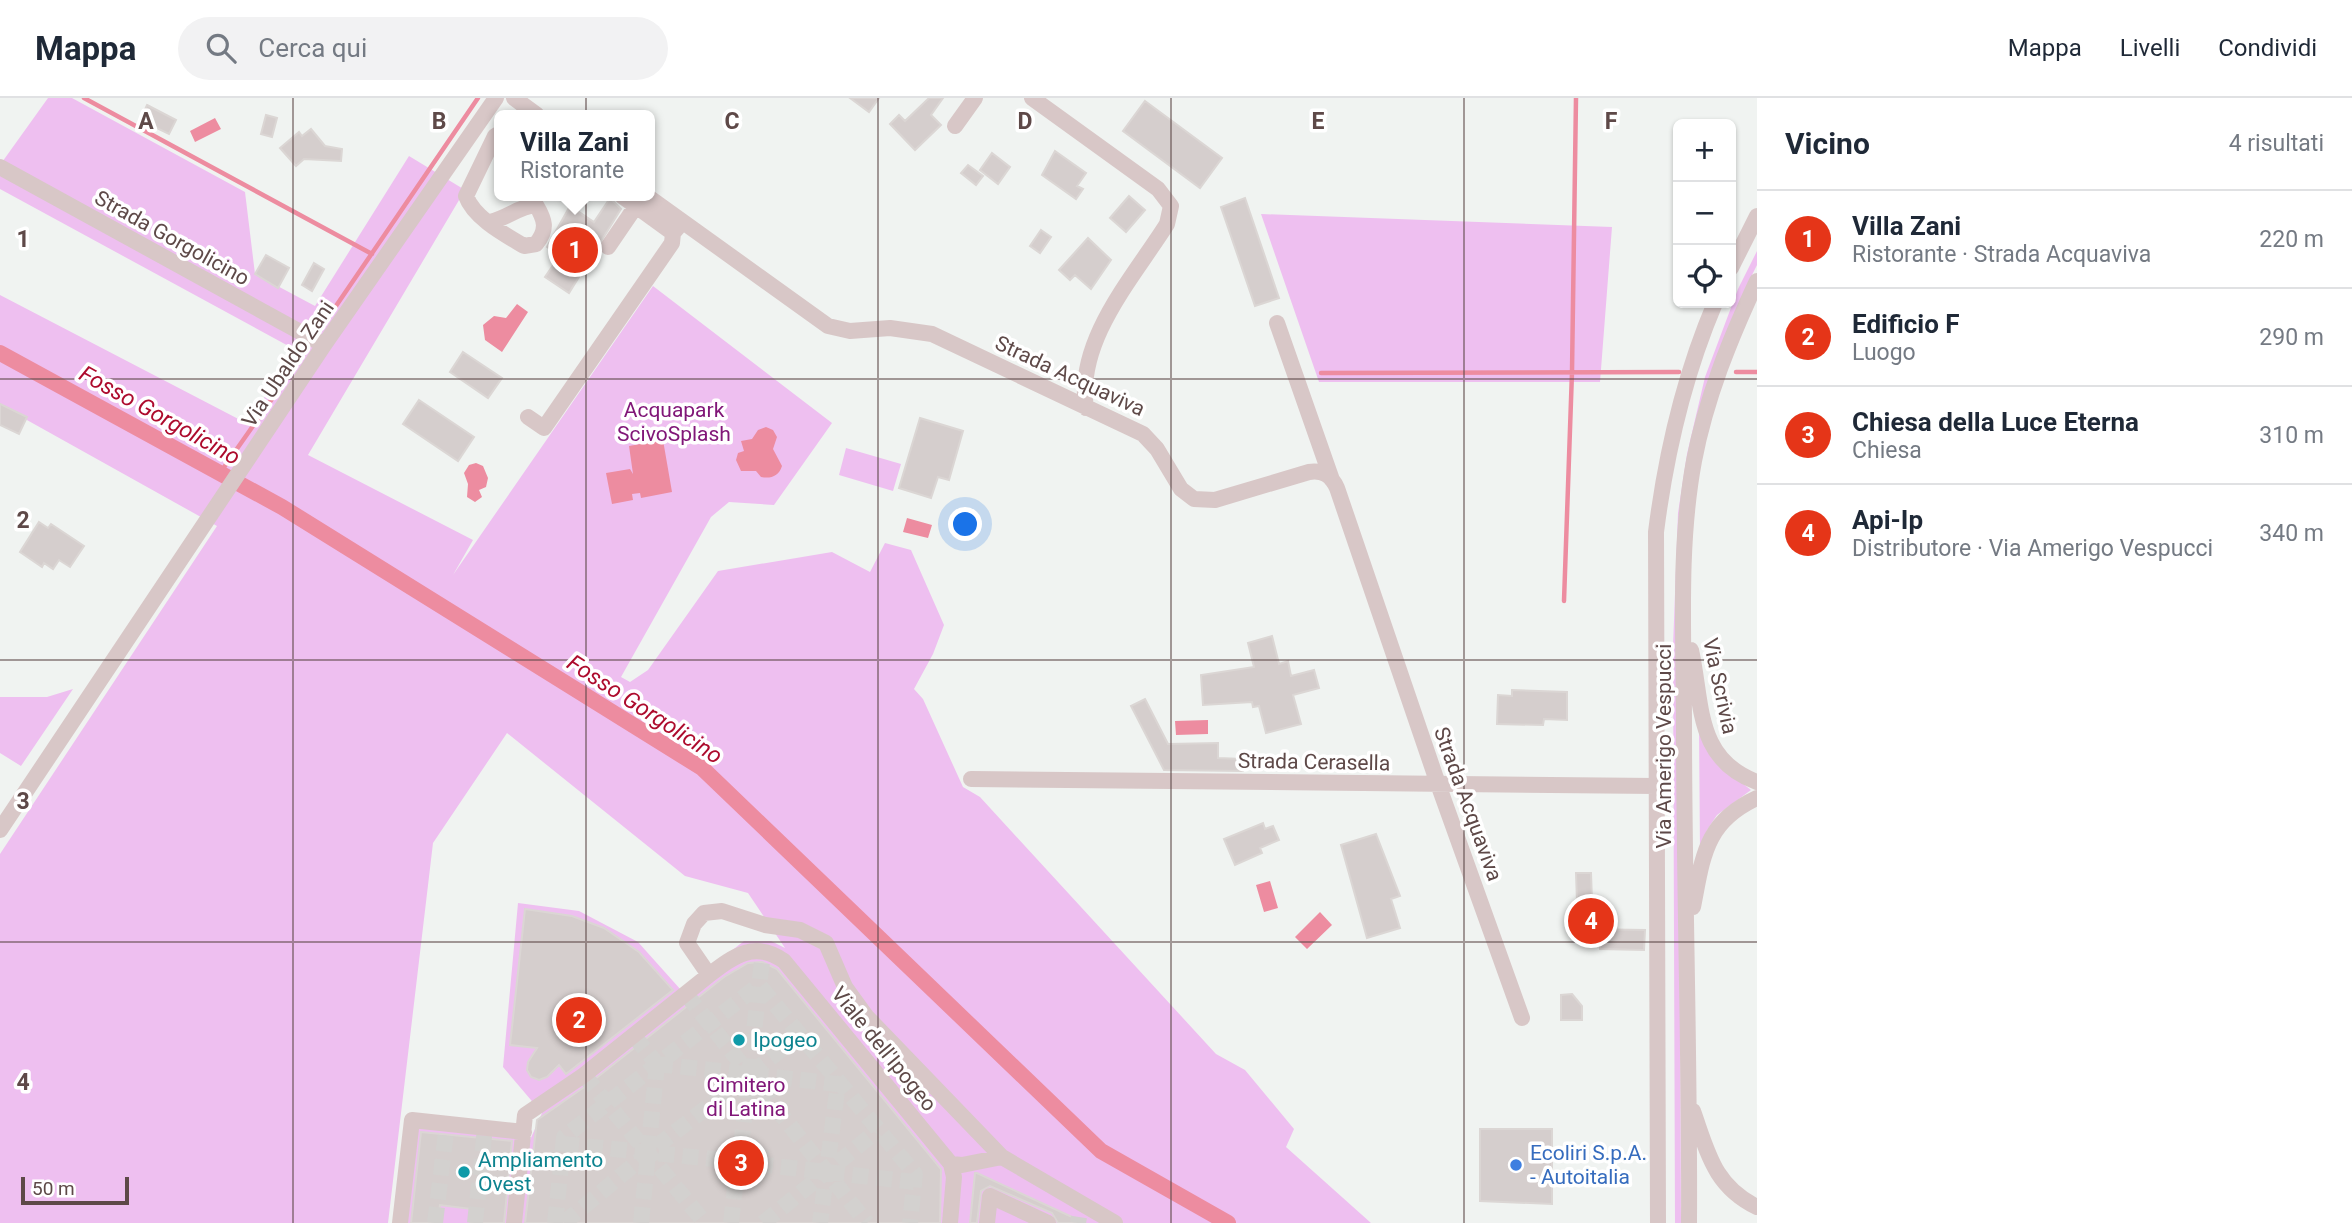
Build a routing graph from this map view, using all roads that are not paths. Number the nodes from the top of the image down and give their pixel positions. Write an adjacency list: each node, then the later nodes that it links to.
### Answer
1 (496, 98): 19 (street, Via Ubaldo Zani)
2 (514, 98): 5 (street)
3 (975, 98): 6 (street)
4 (1032, 98): 20 (street)
5 (530, 110)
6 (955, 125)
7 (494, 138): 12 (street)
8 (0, 167): 19 (street, Strada Gorgolicino)
9 (634, 201): 14 (street)
10 (638, 201): 13 (street, Strada Acquaviva)
11 (1757, 216): 15 (street)
12 (489, 222)
13 (677, 227): 20 (street, Strada Acquaviva); 21 (street)
14 (608, 247)
15 (1736, 258)
16 (1757, 281): 23 (street, Via Amerigo Vespucci)
17 (1713, 308): 27 (street, Via Amerigo Vespucci)
18 (1277, 323): 22 (street)
19 (324, 345): 29 (street, Via Ubaldo Zani)
20 (1086, 408): 22 (street, Strada Acquaviva)
21 (528, 417)
22 (1332, 480): 26 (street, Strada Acquaviva)
23 (1684, 618): 25 (street, Via Scrivia); 30 (street, Via Amerigo Vespucci)
24 (971, 779): 26 (street, Strada Cerasella)
25 (1757, 782)
26 (1438, 784): 27 (street, Strada Cerasella); 32 (street, Strada Acquaviva)
27 (1656, 786): 45 (street, Via Amerigo Vespucci)
28 (1757, 798): 30 (street)
29 (0, 830)
30 (1687, 937): 33 (street, Via Amerigo Vespucci)
31 (709, 975): 34 (street); 35 (street); 36 (street, Viale dell'Ipogeo)
32 (1522, 1018)
33 (1688, 1096): 37 (street, Via Amerigo Vespucci); 38 (street)
34 (524, 1132): 39 (street); 40 (street)
35 (1002, 1157): 36 (street); 44 (street)
36 (951, 1164): 41 (street)
37 (1689, 1173): 46 (street, Via Amerigo Vespucci); 47 (street)
38 (1757, 1207)
39 (400, 1223)
40 (514, 1223)
41 (950, 1223)
42 (987, 1223): 43 (street)
43 (1048, 1223)
44 (1115, 1223)
45 (1658, 1223)
46 (1689, 1223)
47 (1696, 1223)

